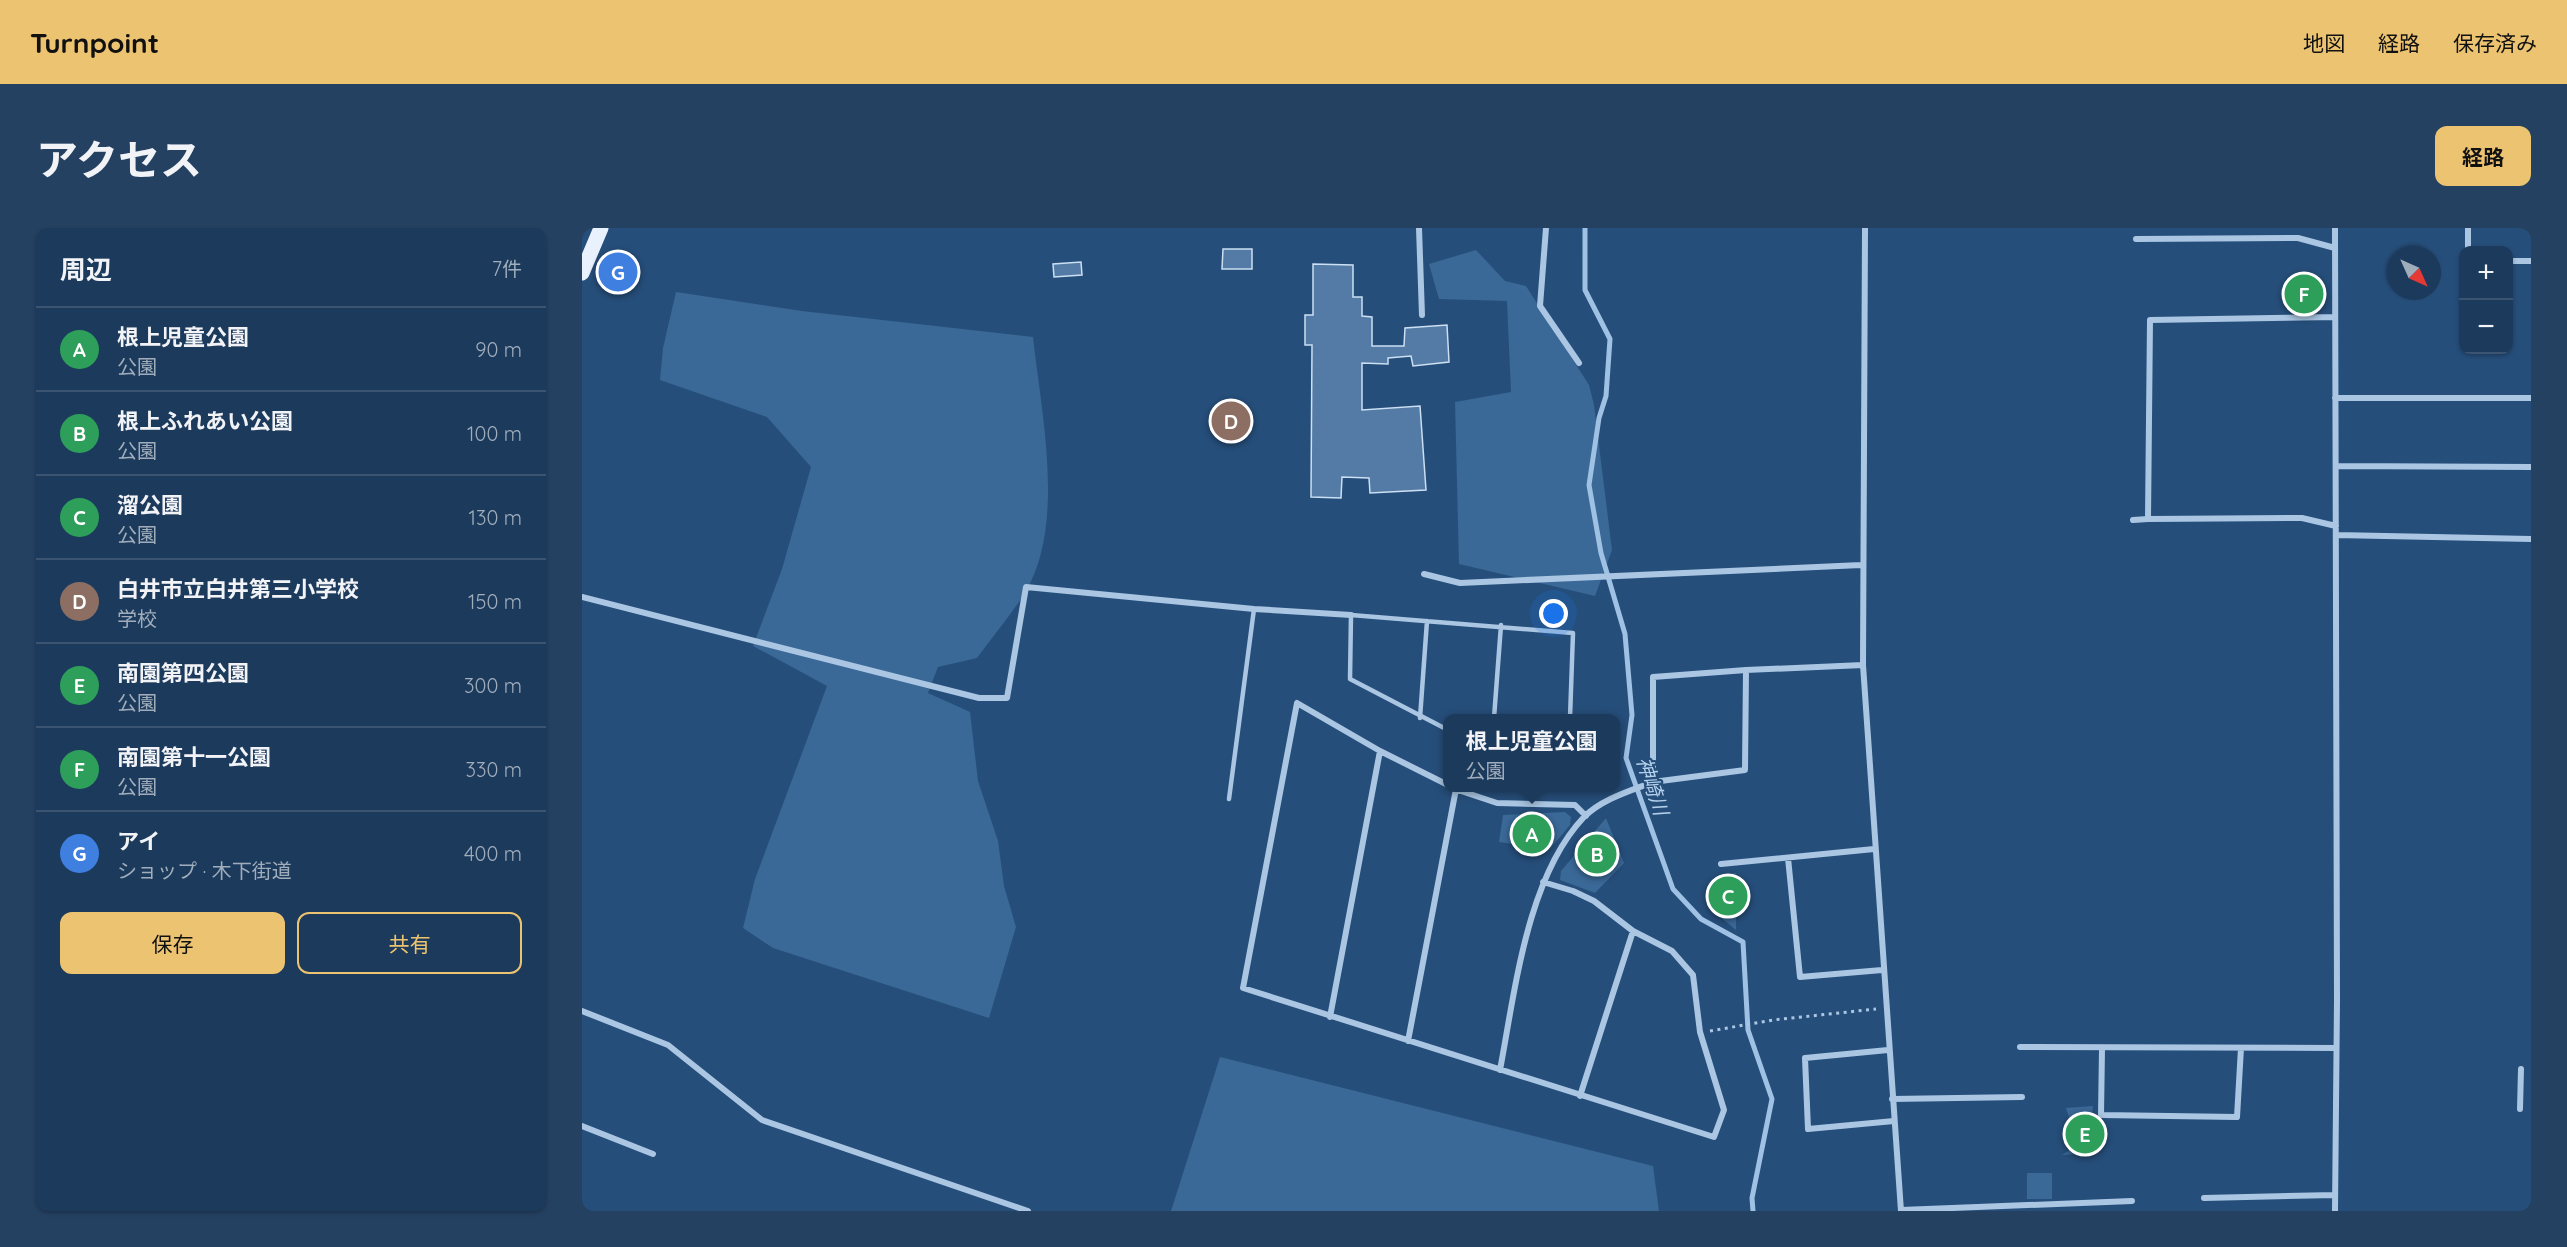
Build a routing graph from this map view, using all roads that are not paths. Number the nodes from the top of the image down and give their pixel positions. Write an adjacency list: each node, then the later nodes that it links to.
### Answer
1 (601, 228): 12 (main road)
2 (1419, 228): 13 (street)
3 (1546, 228): 15 (street)
4 (1865, 228): 25 (street)
5 (2335, 228): 9 (street)
6 (2468, 228): 8 (street)
7 (2136, 239): 9 (street)
8 (2468, 246)
9 (2335, 248): 14 (street)
10 (2513, 261): 11 (street)
11 (2531, 261)
12 (582, 273)
13 (1422, 315)
14 (2335, 317): 16 (street); 21 (street)
15 (1579, 363)
16 (2335, 398): 17 (street); 18 (street)
17 (2531, 398)
18 (2336, 466): 19 (street); 22 (street)
19 (2531, 466)
20 (2133, 519): 21 (street)
21 (2148, 519): 22 (street)
22 (2336, 526): 23 (street)
23 (2336, 536): 24 (street); 56 (street)
24 (2531, 538)
25 (1861, 565): 26 (street); 32 (street)
26 (1424, 574)
27 (582, 597): 28 (street)
28 (1254, 609): 29 (street); 43 (lane)
29 (1351, 615): 30 (lane); 36 (lane)
30 (1427, 621): 31 (lane); 36 (lane)
31 (1501, 625): 34 (lane); 35 (lane)
32 (1863, 665): 33 (street); 45 (street)
33 (1746, 669): 39 (street); 39 (street)
34 (1494, 714)
35 (1570, 714)
36 (1420, 718): 37 (lane)
37 (1443, 728)
38 (1380, 751): 40 (street); 52 (street); 52 (street)
39 (1653, 782): 44 (street)
40 (1443, 783)
41 (1453, 792): 53 (street)
42 (1465, 792): 44 (street)
43 (1228, 799)
44 (1586, 816): 48 (street)
45 (1874, 849): 46 (street); 50 (street)
46 (1788, 858): 47 (street); 50 (street)
47 (1721, 864)
48 (1543, 882): 49 (street); 60 (street)
49 (1633, 931): 63 (street); 63 (street)
50 (1882, 970): 58 (street)
51 (582, 1011): 74 (street)
52 (1330, 1017): 53 (street)
53 (1408, 1041): 60 (street)
54 (2020, 1047): 57 (street)
55 (2241, 1048): 56 (street); 57 (street); 57 (street)
56 (2336, 1048): 70 (street)
57 (2102, 1049)
58 (1888, 1050): 65 (street); 67 (street)
59 (2521, 1069): 61 (street)
60 (1500, 1070): 63 (street)
61 (2521, 1088): 62 (street); 66 (street)
62 (2531, 1088)
63 (1580, 1095)
64 (2022, 1097): 65 (street)
65 (1892, 1099): 67 (street)
66 (2520, 1109)
67 (1894, 1121): 73 (street)
68 (582, 1126): 69 (street)
69 (653, 1154)
70 (2335, 1195): 71 (street); 75 (street)
71 (2204, 1198)
72 (2132, 1201): 73 (street)
73 (1901, 1210)
74 (1028, 1211)
75 (2335, 1211)

